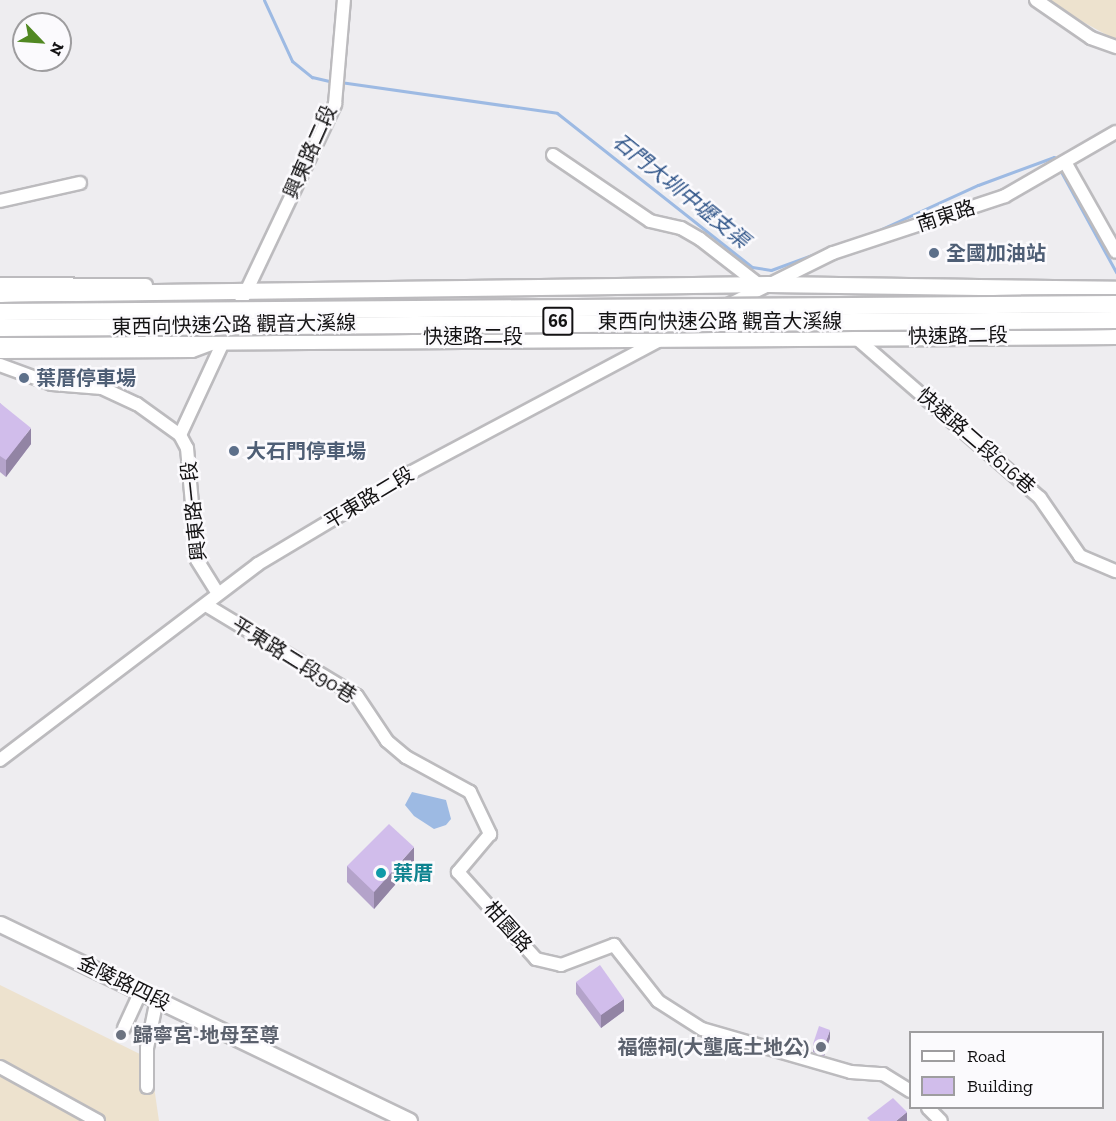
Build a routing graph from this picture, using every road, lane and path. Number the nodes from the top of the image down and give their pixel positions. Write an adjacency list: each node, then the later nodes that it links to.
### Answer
1 (344, 0): 14 (street, 興東路二段)
2 (1036, 0): 3 (street)
3 (1116, 47)
4 (1116, 132): 6 (street, 南東路)
5 (553, 155): 11 (street)
6 (1060, 164): 9 (street); 11 (street, 南東路)
7 (80, 183): 8 (street)
8 (0, 201)
9 (1116, 252)
10 (0, 284): 14 (street)
11 (763, 284): 12 (main road, 66); 14 (main road, 66); 21 (street, 平東路二段)
12 (1116, 289)
13 (0, 294): 14 (main road, 66)
14 (243, 295): 25 (street, 興東路一段)
15 (1116, 304): 18 (highway, 東西向快速公路 觀音大溪線 / 66, bridge)
16 (0, 308): 18 (highway, bridge)
17 (0, 312): 18 (highway, 東西向快速公路 觀音大溪線 / 66, bridge)
18 (57, 319): 19 (highway, 東西向快速公路 觀音大溪線 / 66, bridge); 20 (highway, 東西向快速公路 觀音大溪線 / 66, bridge); 23 (highway, bridge)
19 (1116, 320)
20 (0, 328)
21 (669, 335): 24 (main road, 快速路二段 / 66); 25 (main road, 快速路二段 / 66); 31 (street, 平東路二段)
22 (1116, 336): 24 (main road, 快速路二段 / 66)
23 (0, 337)
24 (855, 337): 30 (street, 快速路二段616巷)
25 (225, 339): 26 (main road, 快速路二段 / 66); 27 (street, 快速路二段); 29 (street, 興東路一段)
26 (0, 343)
27 (0, 352)
28 (0, 365): 29 (street)
29 (180, 435): 31 (street, 興東路一段)
30 (1116, 571)
31 (218, 593): 32 (street, 平東路二段)
32 (206, 605): 33 (street, 平東路二段); 34 (street, 平東路二段90巷)
33 (0, 760)
34 (458, 872): 41 (street, 柑園路)
35 (0, 925): 36 (main road, 金陵路四段)
36 (141, 991): 37 (main road, 金陵路四段); 38 (street)
37 (157, 999): 40 (street); 44 (main road, 金陵路四段)
38 (124, 1028)
39 (0, 1067): 43 (street)
40 (147, 1088)
41 (909, 1090)
42 (929, 1109): 45 (street)
43 (98, 1121)
44 (410, 1121)
45 (941, 1121)

